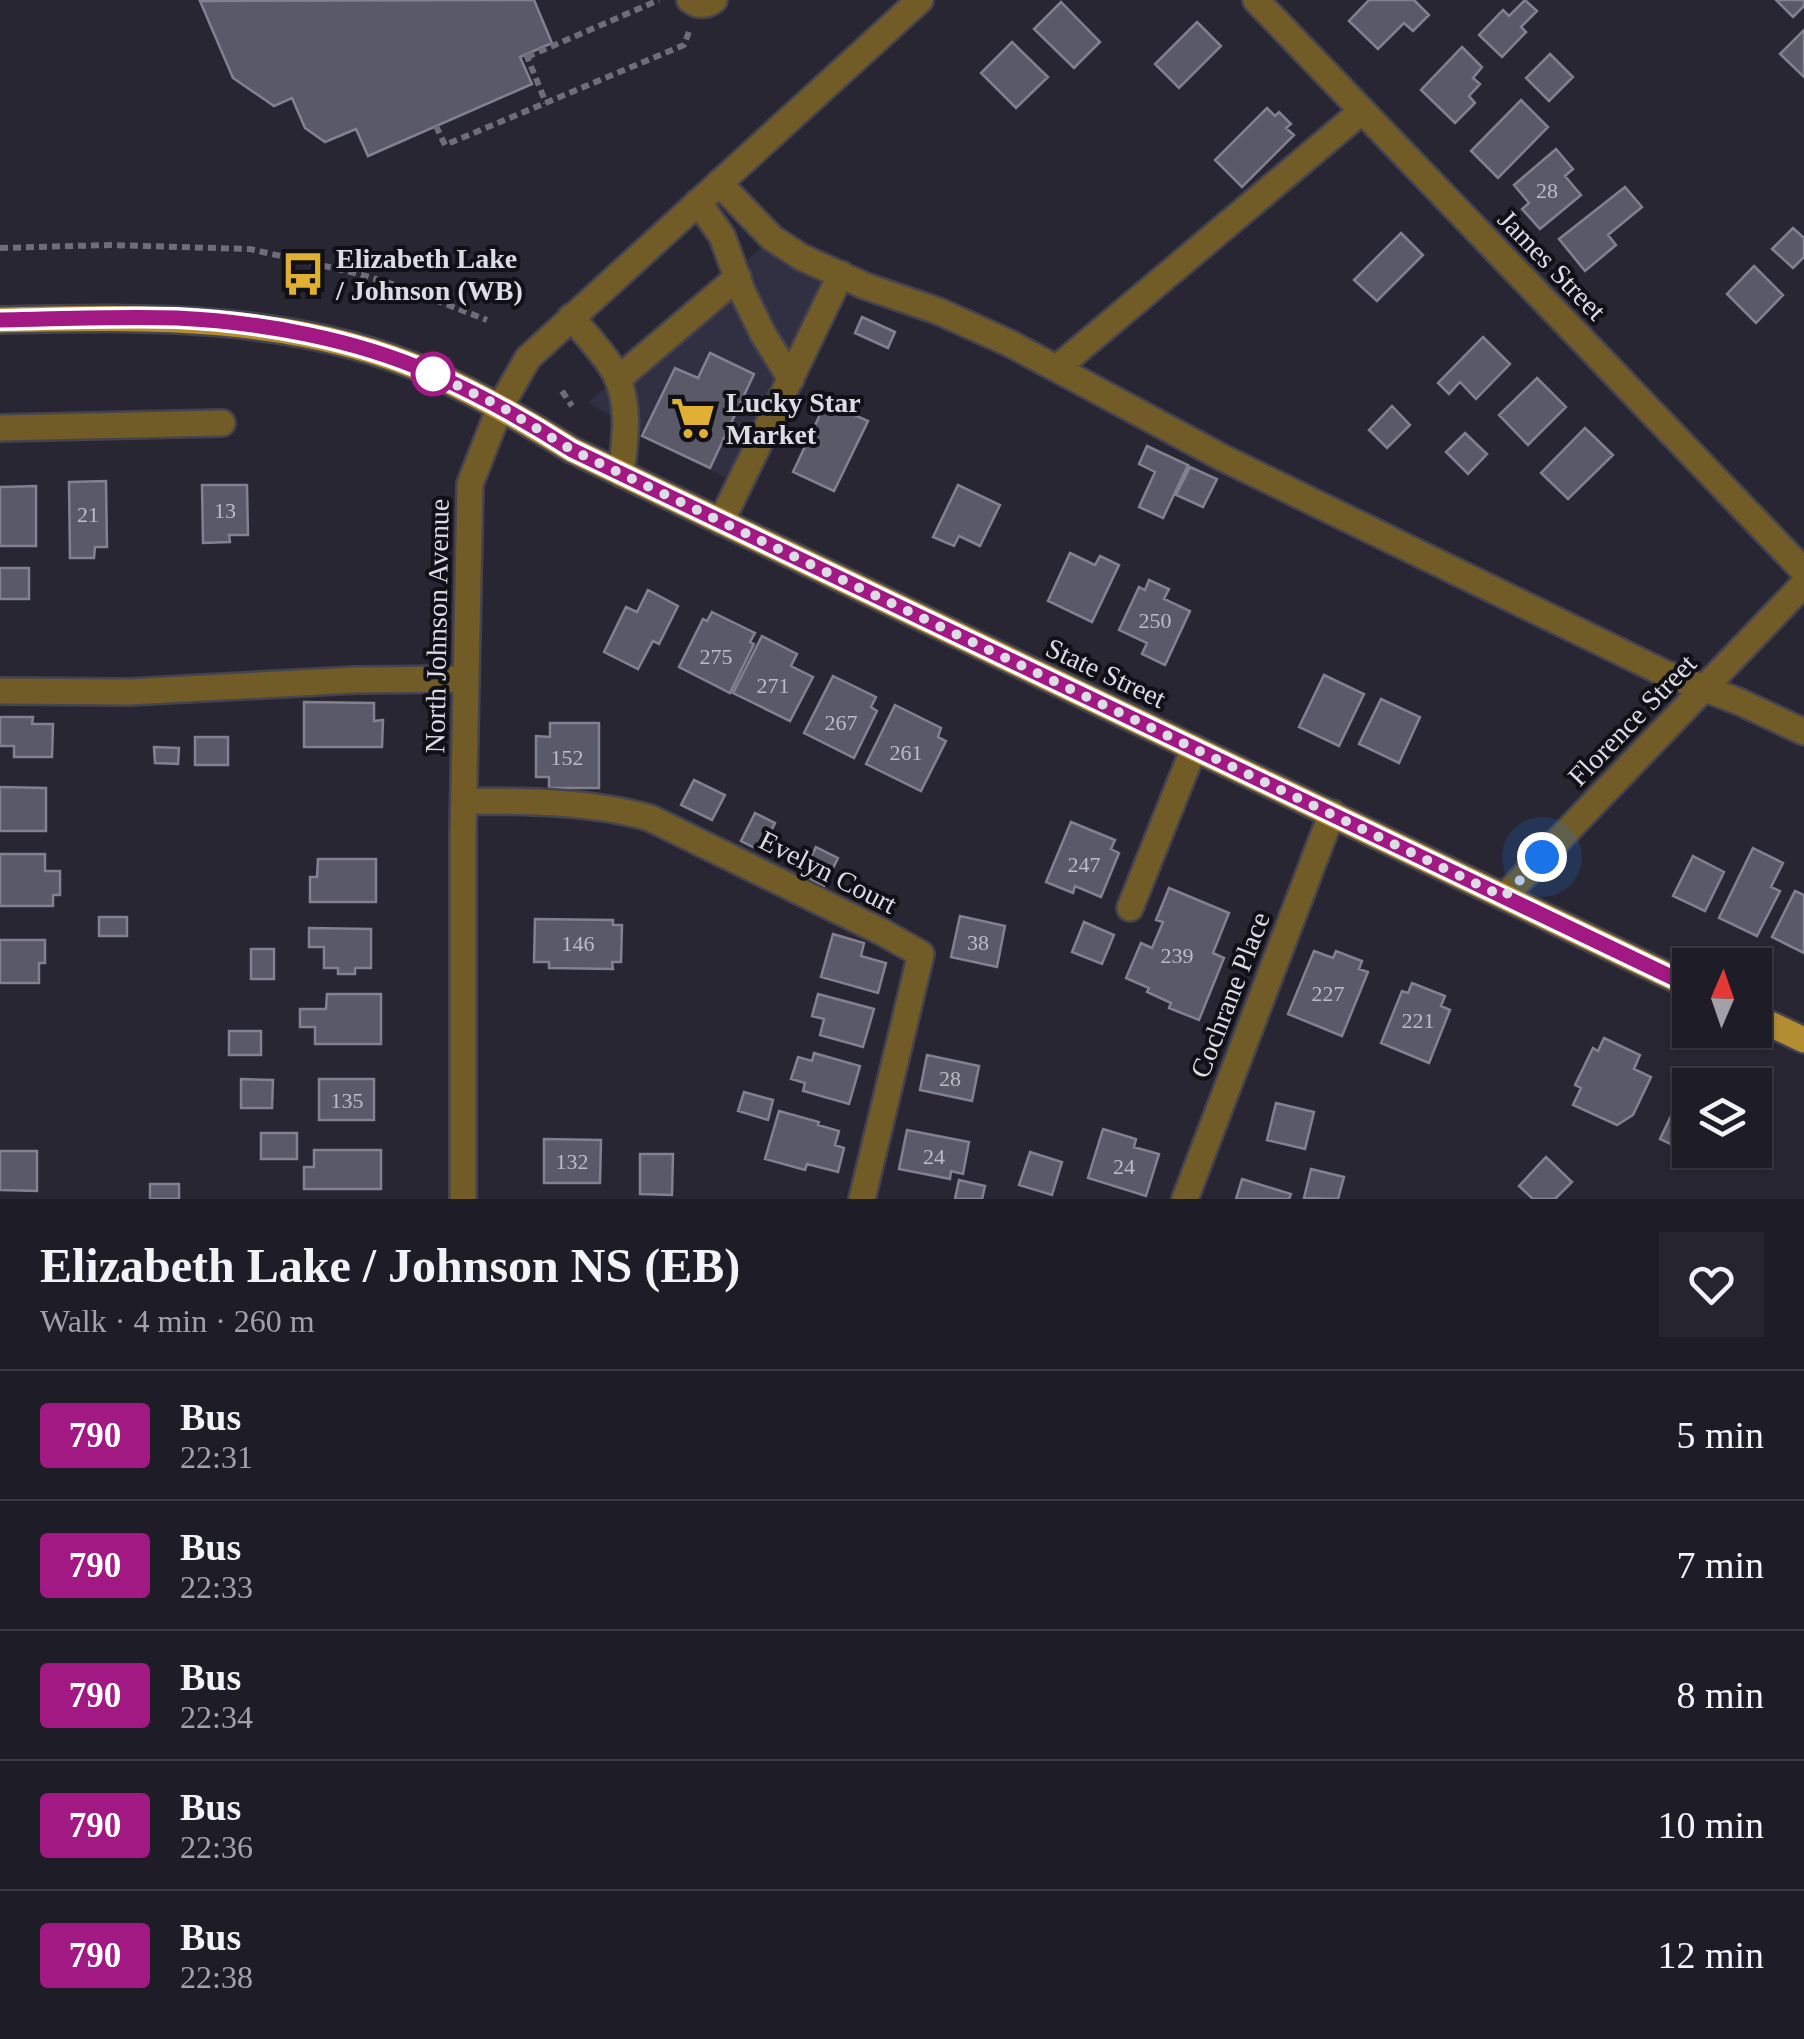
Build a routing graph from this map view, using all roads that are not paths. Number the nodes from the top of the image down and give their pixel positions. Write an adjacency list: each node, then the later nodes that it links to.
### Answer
1 (690, 0): 2 (street)
2 (714, 0)
3 (920, 0): 6 (street, North Johnson Avenue)
4 (1256, 0): 5 (street, James Street)
5 (1362, 111): 12 (street); 20 (street, James Street)
6 (719, 183): 7 (street, North Johnson Avenue); 8 (street)
7 (698, 202): 9 (street); 10 (street, North Johnson Avenue)
8 (841, 274): 12 (street); 13 (street)
9 (738, 276): 13 (street); 14 (street)
10 (571, 317): 14 (street); 15 (street, North Johnson Avenue)
11 (0, 320): 15 (main road, State Street)
12 (1056, 368): 23 (street)
13 (790, 378): 19 (street)
14 (618, 380): 18 (street)
15 (500, 406): 18 (main road, State Street); 22 (street, North Johnson Avenue)
16 (222, 423): 17 (street)
17 (0, 428)
18 (621, 474): 19 (main road, State Street)
19 (721, 522): 26 (main road, State Street)
20 (1804, 572)
21 (1804, 584): 23 (street, Florence Street)
22 (465, 679): 24 (street); 27 (street, North Johnson Avenue)
23 (1705, 687): 25 (street); 29 (street, Florence Street)
24 (0, 691)
25 (1804, 732)
26 (1194, 748): 28 (main road, State Street); 30 (street)
27 (464, 800): 34 (street, North Johnson Avenue); 35 (street, Evelyn Court)
28 (1332, 814): 29 (main road, State Street); 36 (street, Cochrane Place)
29 (1504, 897): 31 (main road, State Street)
30 (1130, 908)
31 (1672, 977)
32 (1772, 1024): 33 (main road)
33 (1804, 1040)
34 (463, 1199)
35 (862, 1199)
36 (1185, 1199)

